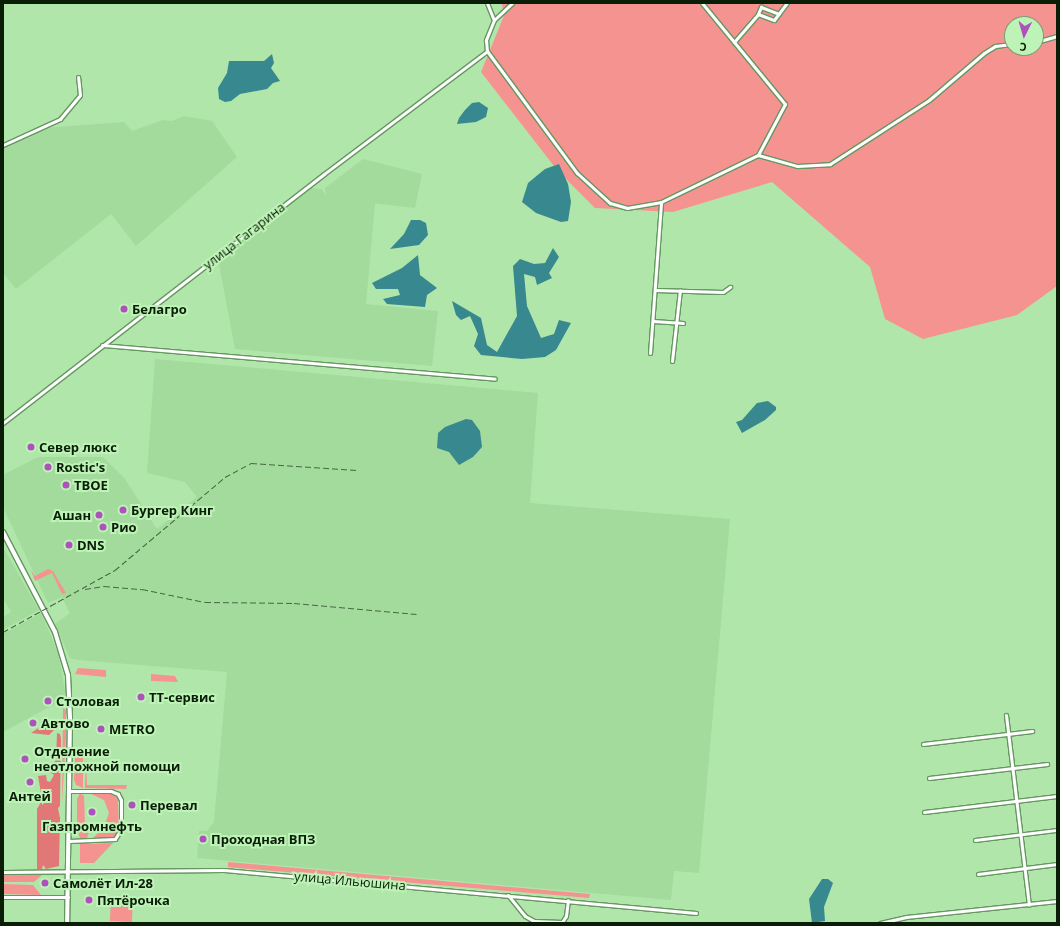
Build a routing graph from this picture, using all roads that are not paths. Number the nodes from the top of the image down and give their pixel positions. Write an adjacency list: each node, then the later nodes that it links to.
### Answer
1 (487, 3): 7 (street)
2 (512, 3): 7 (street)
3 (702, 3): 10 (street)
4 (787, 3): 6 (street)
5 (758, 14): 6 (street); 6 (street); 10 (street)
6 (779, 14)
7 (494, 20): 12 (street)
8 (1057, 36): 9 (street)
9 (1044, 40)
10 (734, 42): 15 (street)
11 (1004, 45): 15 (street)
12 (487, 51): 16 (street); 23 (street, улица Гагарина)
13 (78, 77): 14 (street)
14 (3, 145)
15 (758, 155): 16 (street)
16 (661, 202): 18 (street)
17 (730, 287): 19 (street)
18 (655, 290): 19 (street); 20 (street)
19 (680, 290): 21 (street)
20 (653, 321): 21 (street); 24 (street)
21 (676, 323): 22 (street); 25 (street)
22 (683, 324)
23 (102, 345): 26 (street); 27 (street, улица Гагарина)
24 (650, 353)
25 (672, 361)
26 (495, 379)
27 (3, 423)
28 (3, 532): 36 (main road)
29 (1006, 715): 31 (street)
30 (1032, 731): 31 (street)
31 (1008, 734): 32 (street); 34 (street)
32 (923, 744)
33 (1046, 764): 34 (street)
34 (1012, 768): 35 (street); 38 (street)
35 (928, 778)
36 (69, 790): 43 (main road); 43 (street)
37 (1057, 796): 38 (street)
38 (1016, 801): 39 (street); 41 (street)
39 (924, 812)
40 (1057, 830): 41 (street)
41 (1020, 835): 42 (street); 45 (street)
42 (975, 840)
43 (69, 841): 47 (main road)
44 (1057, 864): 45 (street)
45 (1024, 868): 48 (street); 54 (street)
46 (3, 872): 47 (street, улица Ильюшина)
47 (68, 872): 49 (street, улица Ильюшина); 51 (main road)
48 (978, 874)
49 (508, 895): 52 (street, улица Ильюшина); 52 (street)
50 (3, 897): 51 (street)
51 (68, 897): 56 (main road)
52 (568, 900): 55 (street, улица Ильюшина)
53 (1057, 901): 54 (street)
54 (1029, 904): 57 (street)
55 (696, 913)
56 (67, 923)
57 (880, 923)

